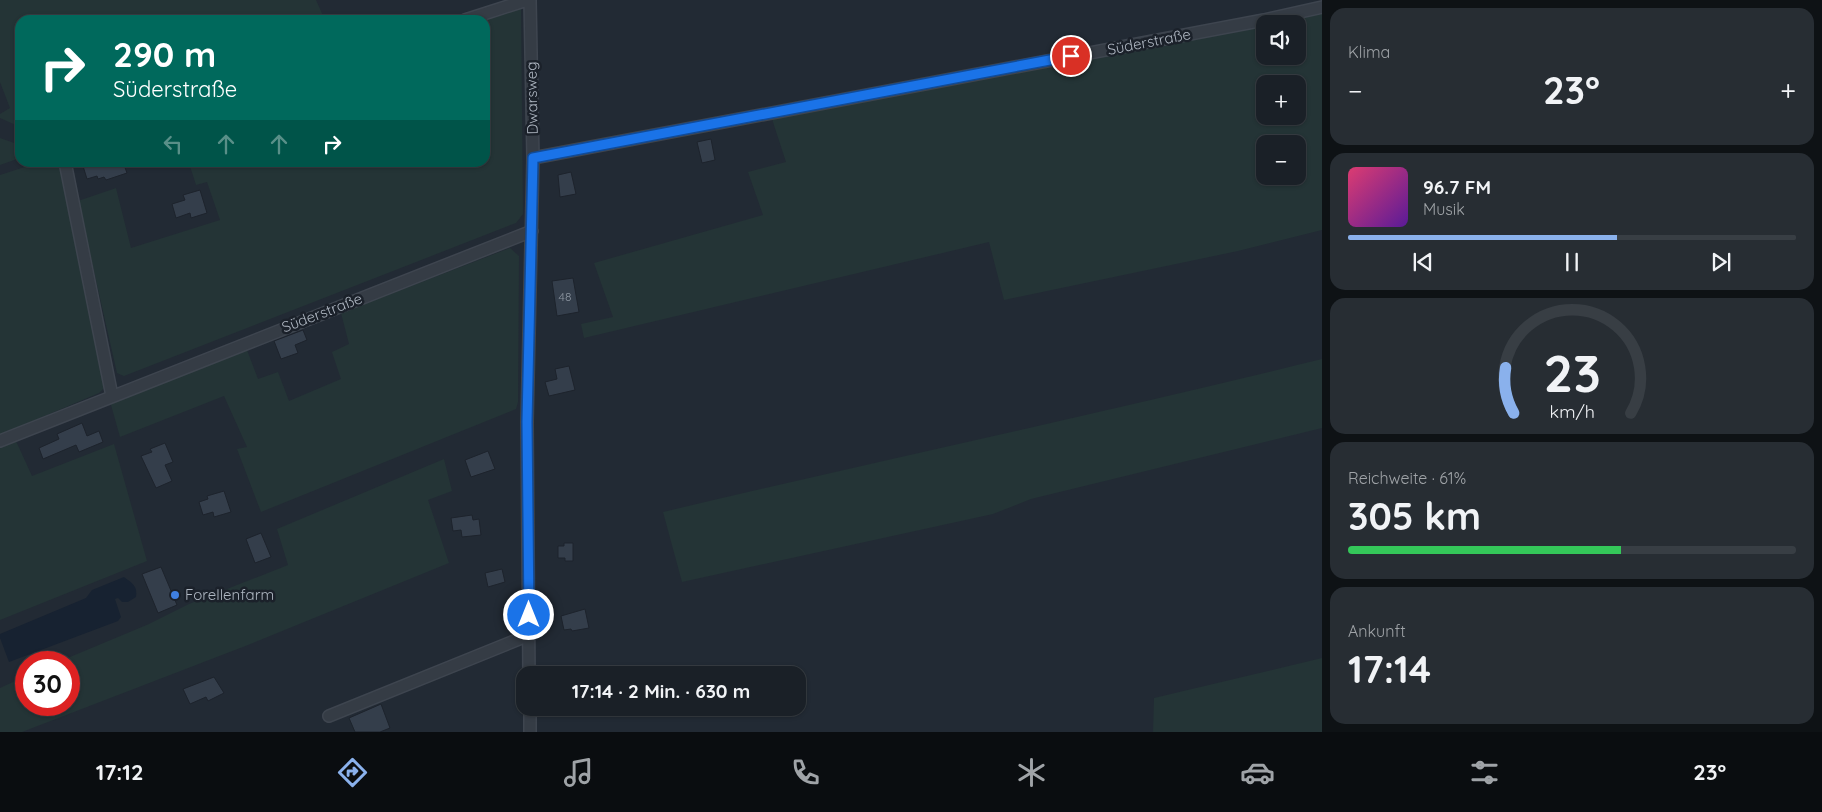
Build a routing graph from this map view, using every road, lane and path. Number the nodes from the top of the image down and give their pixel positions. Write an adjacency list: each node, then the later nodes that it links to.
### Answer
1 (528, 0): 3 (street, Dwarsweg); 4 (street, Dwarsweg)
2 (1322, 7): 4 (street, Süderstraße)
3 (481, 15)
4 (533, 158): 6 (street, Dwarsweg)
5 (66, 167): 7 (street)
6 (532, 231): 7 (street, Süderstraße); 9 (street, Dwarsweg)
7 (112, 396): 8 (street, Süderstraße)
8 (0, 441)
9 (529, 635): 10 (street, Dwarsweg); 11 (street)
10 (529, 666)
11 (329, 716)
12 (530, 716): 13 (street)
13 (530, 732)

